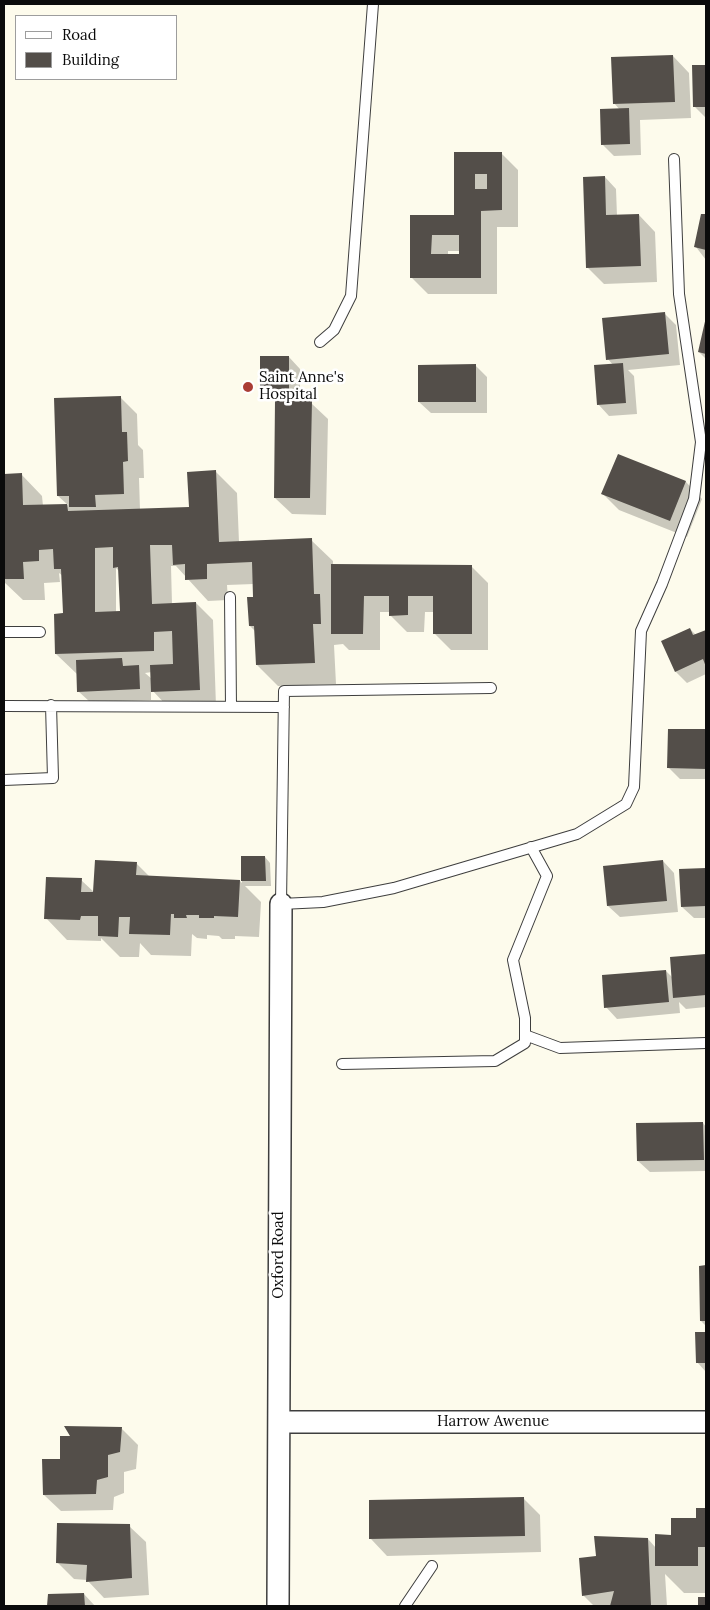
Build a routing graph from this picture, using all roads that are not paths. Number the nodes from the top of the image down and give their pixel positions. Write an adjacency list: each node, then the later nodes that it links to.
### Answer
1 (373, 4): 3 (lane)
2 (674, 159): 13 (lane)
3 (320, 342)
4 (230, 597): 10 (lane)
5 (4, 632): 6 (lane)
6 (40, 632)
7 (491, 688): 11 (lane)
8 (51, 705): 9 (lane); 10 (lane); 12 (lane)
9 (4, 706)
10 (231, 706): 11 (lane)
11 (284, 706): 14 (lane)
12 (4, 780)
13 (531, 847): 14 (lane); 15 (lane)
14 (281, 904): 18 (street, Oxford Road)
15 (526, 1035): 16 (lane); 17 (lane)
16 (706, 1043)
17 (342, 1064)
18 (279, 1422): 19 (street, Harrow Awenue); 21 (street, Oxford Road)
19 (706, 1422)
20 (432, 1566): 22 (lane)
21 (278, 1606)
22 (406, 1606)

